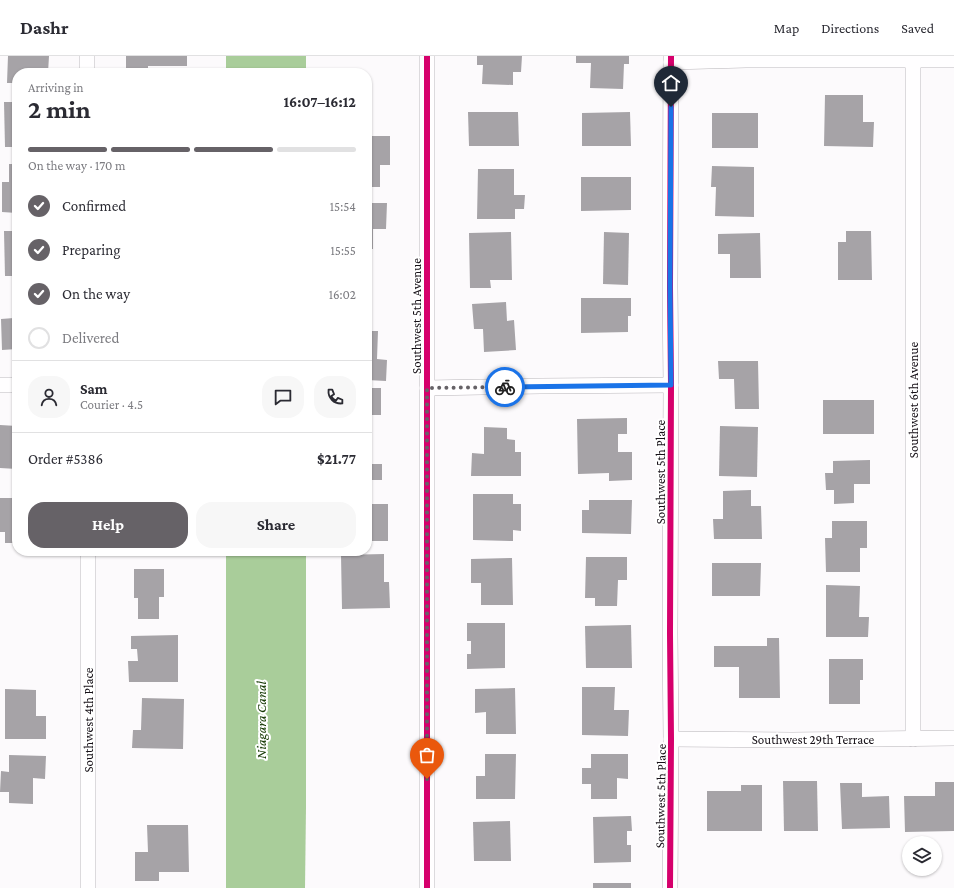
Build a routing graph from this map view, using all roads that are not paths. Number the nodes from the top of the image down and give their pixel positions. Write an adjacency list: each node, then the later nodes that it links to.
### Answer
1 (87, 56): 6 (street)
2 (427, 56): 10 (street, Southwest 5th Avenue)
3 (671, 59): 5 (street); 9 (street, Southwest 5th Place)
4 (954, 60): 5 (street)
5 (913, 61): 13 (street, Southwest 6th Avenue)
6 (87, 68)
7 (0, 385): 8 (street)
8 (12, 385)
9 (671, 385): 10 (street); 14 (street, Southwest 5th Place)
10 (427, 388): 16 (street, Southwest 5th Avenue)
11 (88, 556): 15 (street, Southwest 4th Place)
12 (954, 738): 13 (street, Southwest 29th Terrace)
13 (912, 739): 14 (street, Southwest 29th Terrace)
14 (671, 740): 17 (street, Southwest 5th Place)
15 (88, 888)
16 (427, 888)
17 (670, 888)

